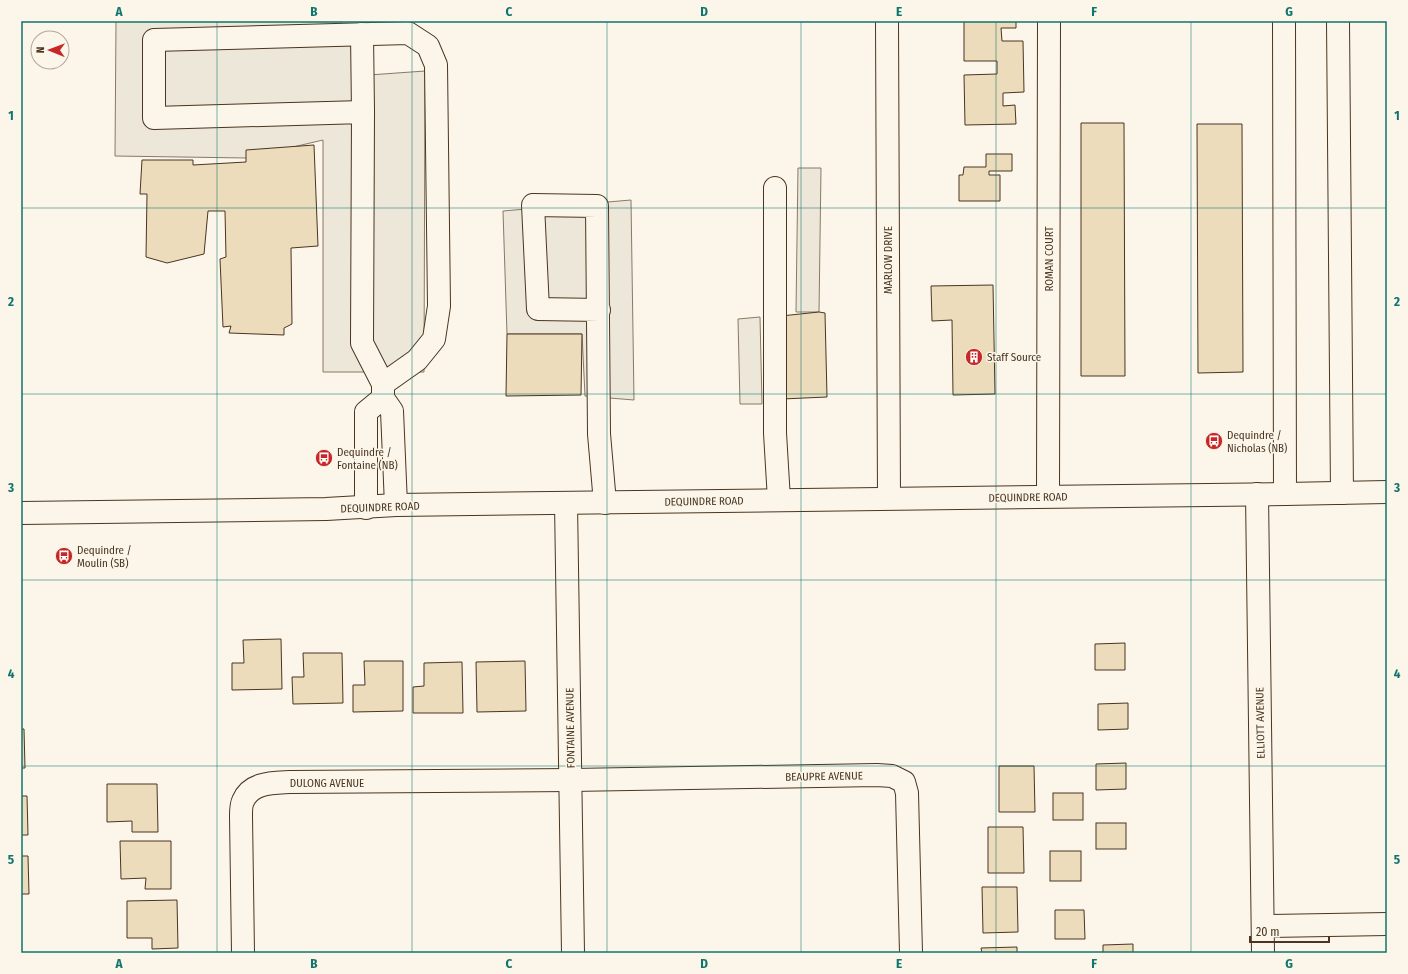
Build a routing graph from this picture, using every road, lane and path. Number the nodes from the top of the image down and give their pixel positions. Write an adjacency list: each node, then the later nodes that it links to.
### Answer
1 (887, 21): 15 (street, MARLOW DRIVE)
2 (1049, 21): 14 (street, ROMAN COURT)
3 (1284, 21): 13 (street)
4 (1338, 21): 11 (street)
5 (362, 34): 6 (street); 6 (street); 9 (street)
6 (362, 112): 9 (street)
7 (775, 188): 16 (street)
8 (599, 310): 8 (street); 18 (street)
9 (383, 391): 19 (street); 20 (street)
10 (1387, 492): 11 (street, DEQUINDRE ROAD)
11 (1342, 493): 13 (street, DEQUINDRE ROAD)
12 (1257, 494): 13 (street, DEQUINDRE ROAD); 14 (street, DEQUINDRE ROAD); 24 (street, ELLIOTT AVENUE)
13 (1285, 494)
14 (1048, 496): 15 (street, DEQUINDRE ROAD)
15 (889, 498): 16 (street, DEQUINDRE ROAD)
16 (779, 500): 18 (street, DEQUINDRE ROAD)
17 (566, 503): 18 (street, DEQUINDRE ROAD); 19 (street, DEQUINDRE ROAD); 22 (street, FONTAINE AVENUE)
18 (605, 503)
19 (396, 505): 20 (street, DEQUINDRE ROAD)
20 (366, 508): 21 (street, DEQUINDRE ROAD)
21 (21, 513)
22 (571, 780): 25 (street, DULONG AVENUE); 26 (street, FONTAINE AVENUE); 27 (street, BEAUPRE AVENUE)
23 (1387, 924): 24 (street)
24 (1263, 926): 28 (street, ELLIOTT AVENUE)
25 (243, 953)
26 (573, 953)
27 (911, 953)
28 (1263, 953)

